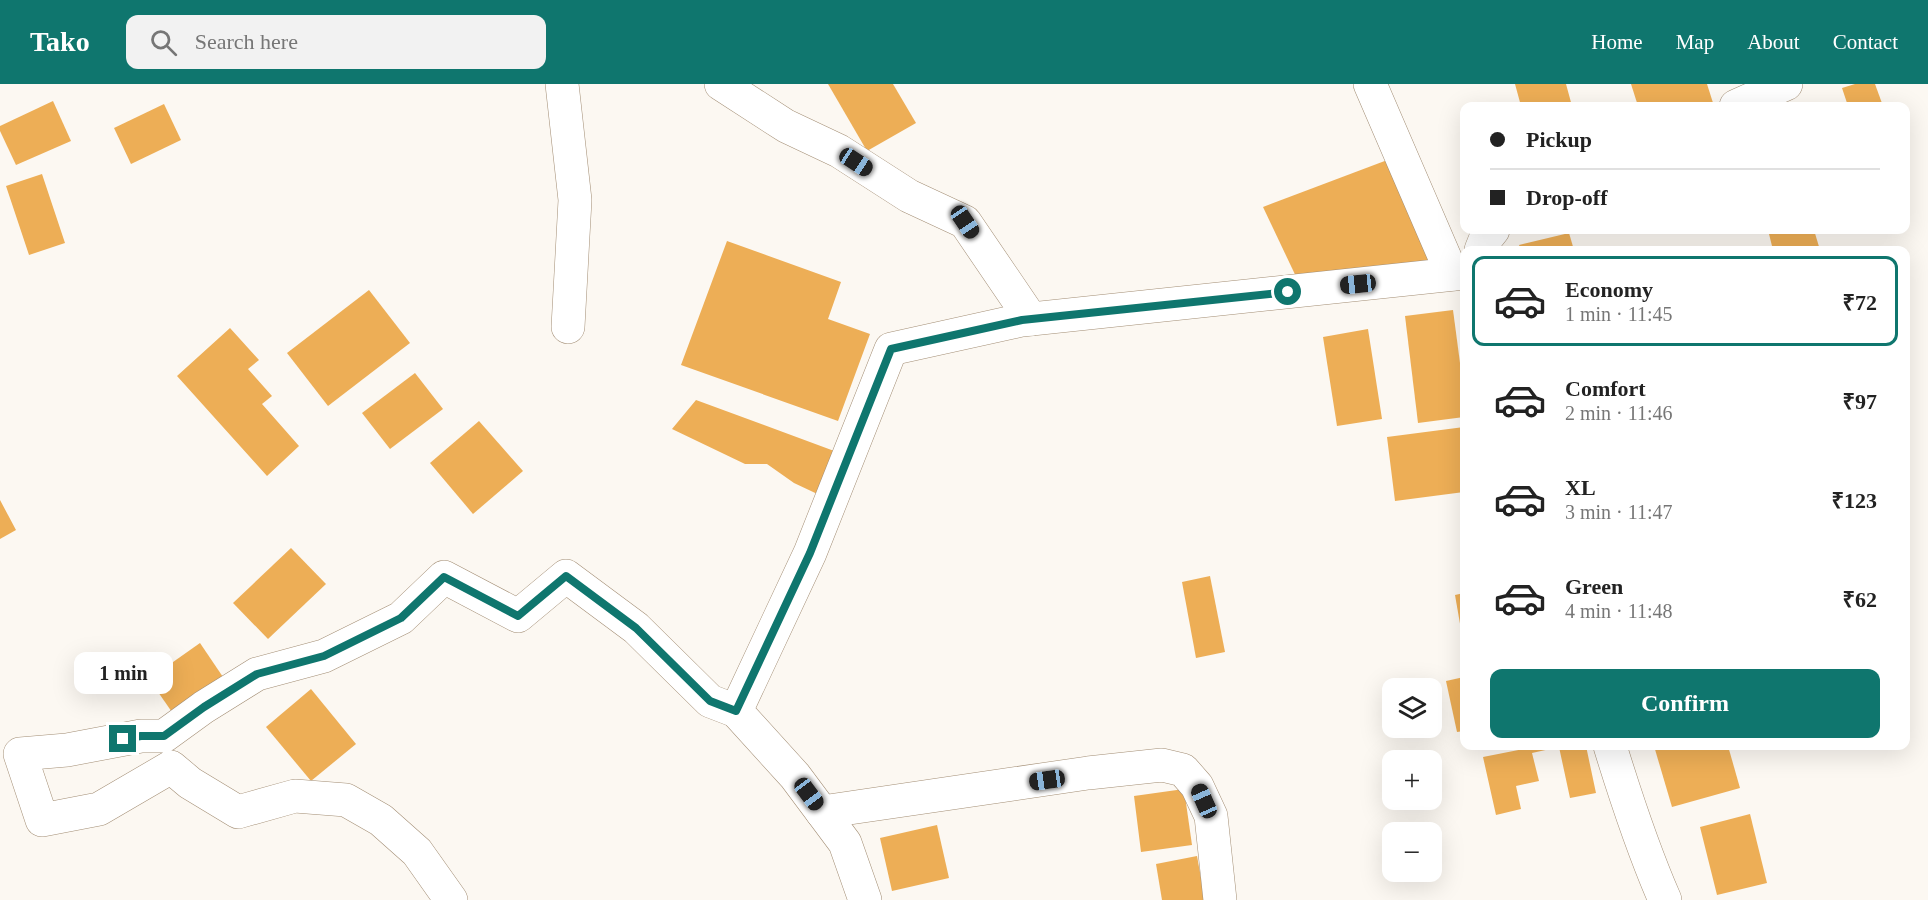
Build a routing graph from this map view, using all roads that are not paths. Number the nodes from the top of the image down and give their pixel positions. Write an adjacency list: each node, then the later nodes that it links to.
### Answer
1 (562, 84): 8 (street)
2 (721, 84): 7 (street)
3 (1370, 84): 6 (street)
4 (1786, 84): 5 (street)
5 (1745, 102)
6 (1458, 274): 7 (street)
7 (1031, 320): 9 (street)
8 (568, 327)
9 (736, 711): 11 (street); 12 (street)
10 (1611, 750): 15 (street)
11 (822, 812): 13 (street); 14 (street)
12 (451, 900)
13 (865, 900)
14 (1220, 900)
15 (1665, 900)

